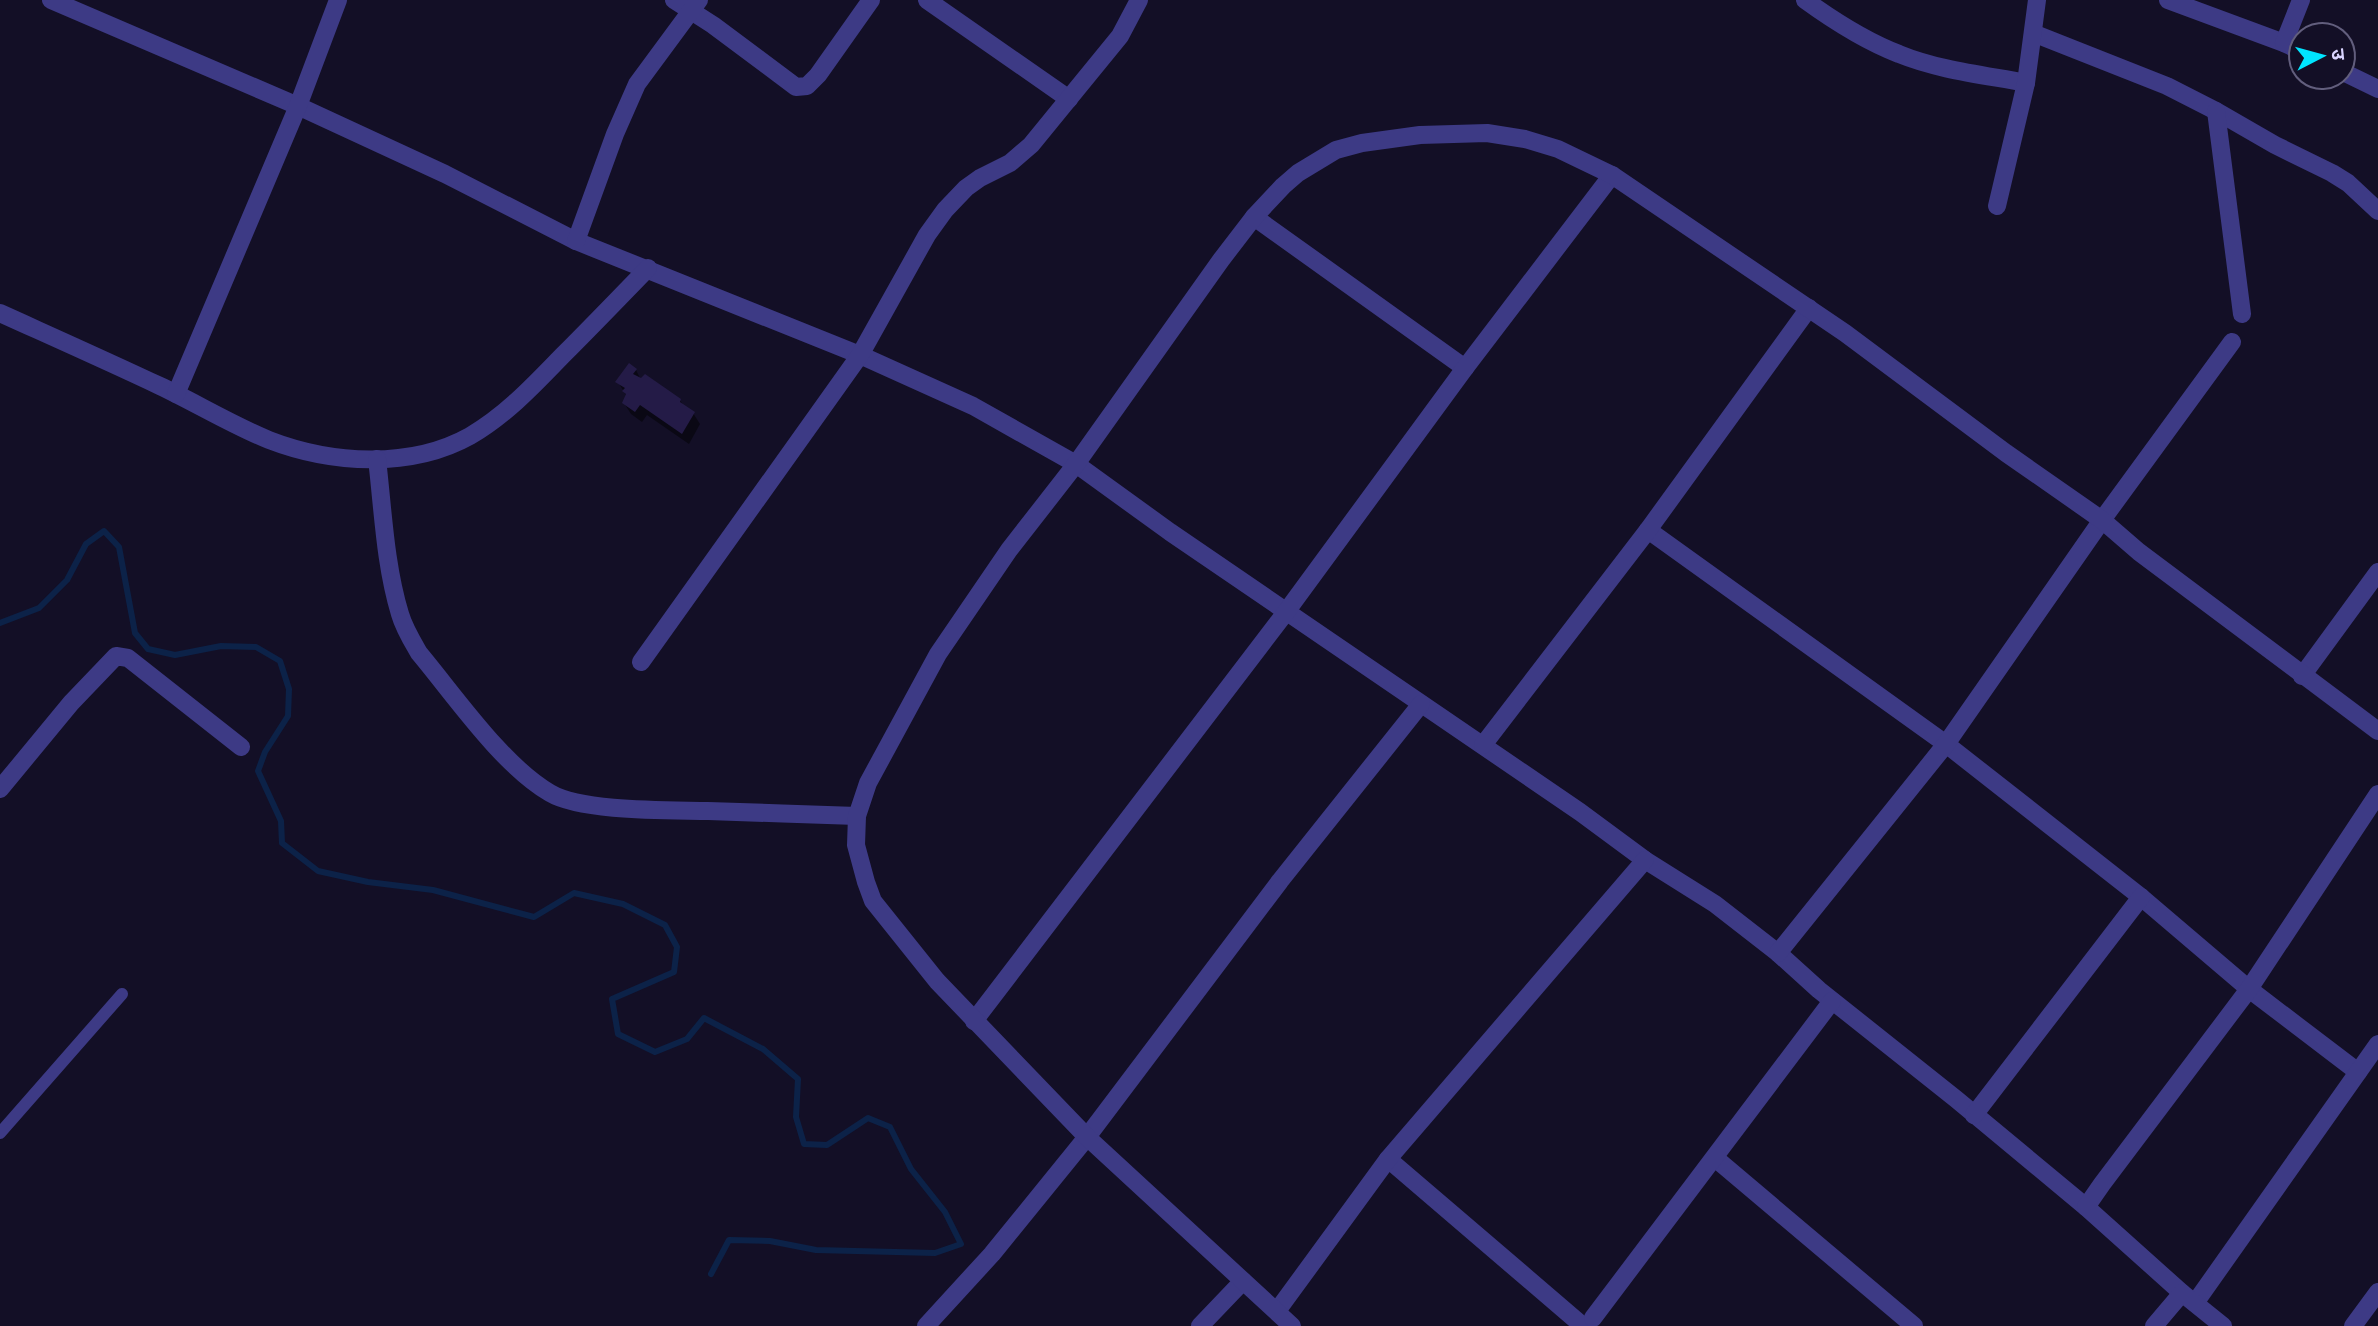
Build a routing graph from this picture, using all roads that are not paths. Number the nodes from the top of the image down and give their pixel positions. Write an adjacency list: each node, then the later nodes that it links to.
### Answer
1 (51, 0): 20 (street)
2 (338, 0): 20 (street)
3 (674, 0): 12 (street)
4 (871, 0): 12 (street)
5 (927, 0): 19 (street)
6 (1139, 0): 19 (street)
7 (1805, 0): 17 (street)
8 (2037, 0): 13 (street)
9 (2168, 0): 11 (street)
10 (2301, 0): 14 (street)
11 (2188, 4): 14 (street)
12 (695, 6): 26 (street)
13 (2033, 33): 17 (street); 21 (street)
14 (2284, 43): 15 (street)
15 (2287, 44)
16 (2357, 79): 18 (street)
17 (2025, 83): 23 (street)
18 (2378, 89)
19 (1069, 99): 32 (street)
20 (298, 106): 26 (street); 34 (street)
21 (2216, 111): 24 (street); 30 (street)
22 (1612, 175): 25 (street); 28 (street); 33 (street)
23 (1997, 206)
24 (2378, 211)
25 (1254, 217): 33 (street); 36 (street)
26 (576, 241): 27 (street)
27 (648, 268): 32 (street); 35 (street)
28 (1808, 308): 37 (street); 38 (street)
29 (0, 313): 34 (street)
30 (2242, 314)
31 (2232, 342): 37 (street)
32 (860, 355): 36 (street); 41 (street)
33 (1465, 368): 40 (street)
34 (176, 394): 35 (street)
35 (377, 459): 50 (street)
36 (1076, 464): 40 (street); 50 (street)
37 (2102, 520): 42 (street); 45 (street)
38 (1648, 530): 45 (street); 46 (street)
39 (2378, 572): 42 (street)
40 (1286, 612): 43 (street); 57 (street)
41 (641, 662)
42 (2302, 676): 44 (street)
43 (1421, 704): 46 (street); 62 (street)
44 (2378, 731)
45 (1946, 744): 52 (street); 53 (street)
46 (1483, 745): 51 (street)
47 (241, 747): 48 (street)
48 (0, 789)
49 (2378, 794): 54 (street)
50 (857, 816): 57 (street)
51 (1645, 860): 53 (street); 63 (street)
52 (2141, 897): 54 (street); 60 (street)
53 (1778, 953): 56 (street)
54 (2249, 989): 59 (street); 65 (street)
55 (122, 994): 61 (lane)
56 (1832, 1001): 60 (street); 64 (street)
57 (974, 1021): 62 (street)
58 (2378, 1044): 59 (street)
59 (2358, 1072): 68 (street)
60 (1973, 1115): 65 (street)
61 (0, 1133)
62 (1087, 1137): 66 (street); 71 (street)
63 (1388, 1158): 69 (street); 70 (street)
64 (1715, 1158): 70 (street); 74 (street)
65 (2086, 1207): 68 (street)
66 (1243, 1281): 69 (street); 72 (street)
67 (2378, 1292): 77 (street)
68 (2189, 1298): 75 (street); 76 (street)
69 (1277, 1311): 73 (street)
70 (1591, 1324)
71 (926, 1326)
72 (1200, 1326)
73 (1292, 1326)
74 (1913, 1326)
75 (2154, 1326)
76 (2223, 1326)
77 (2353, 1326)

